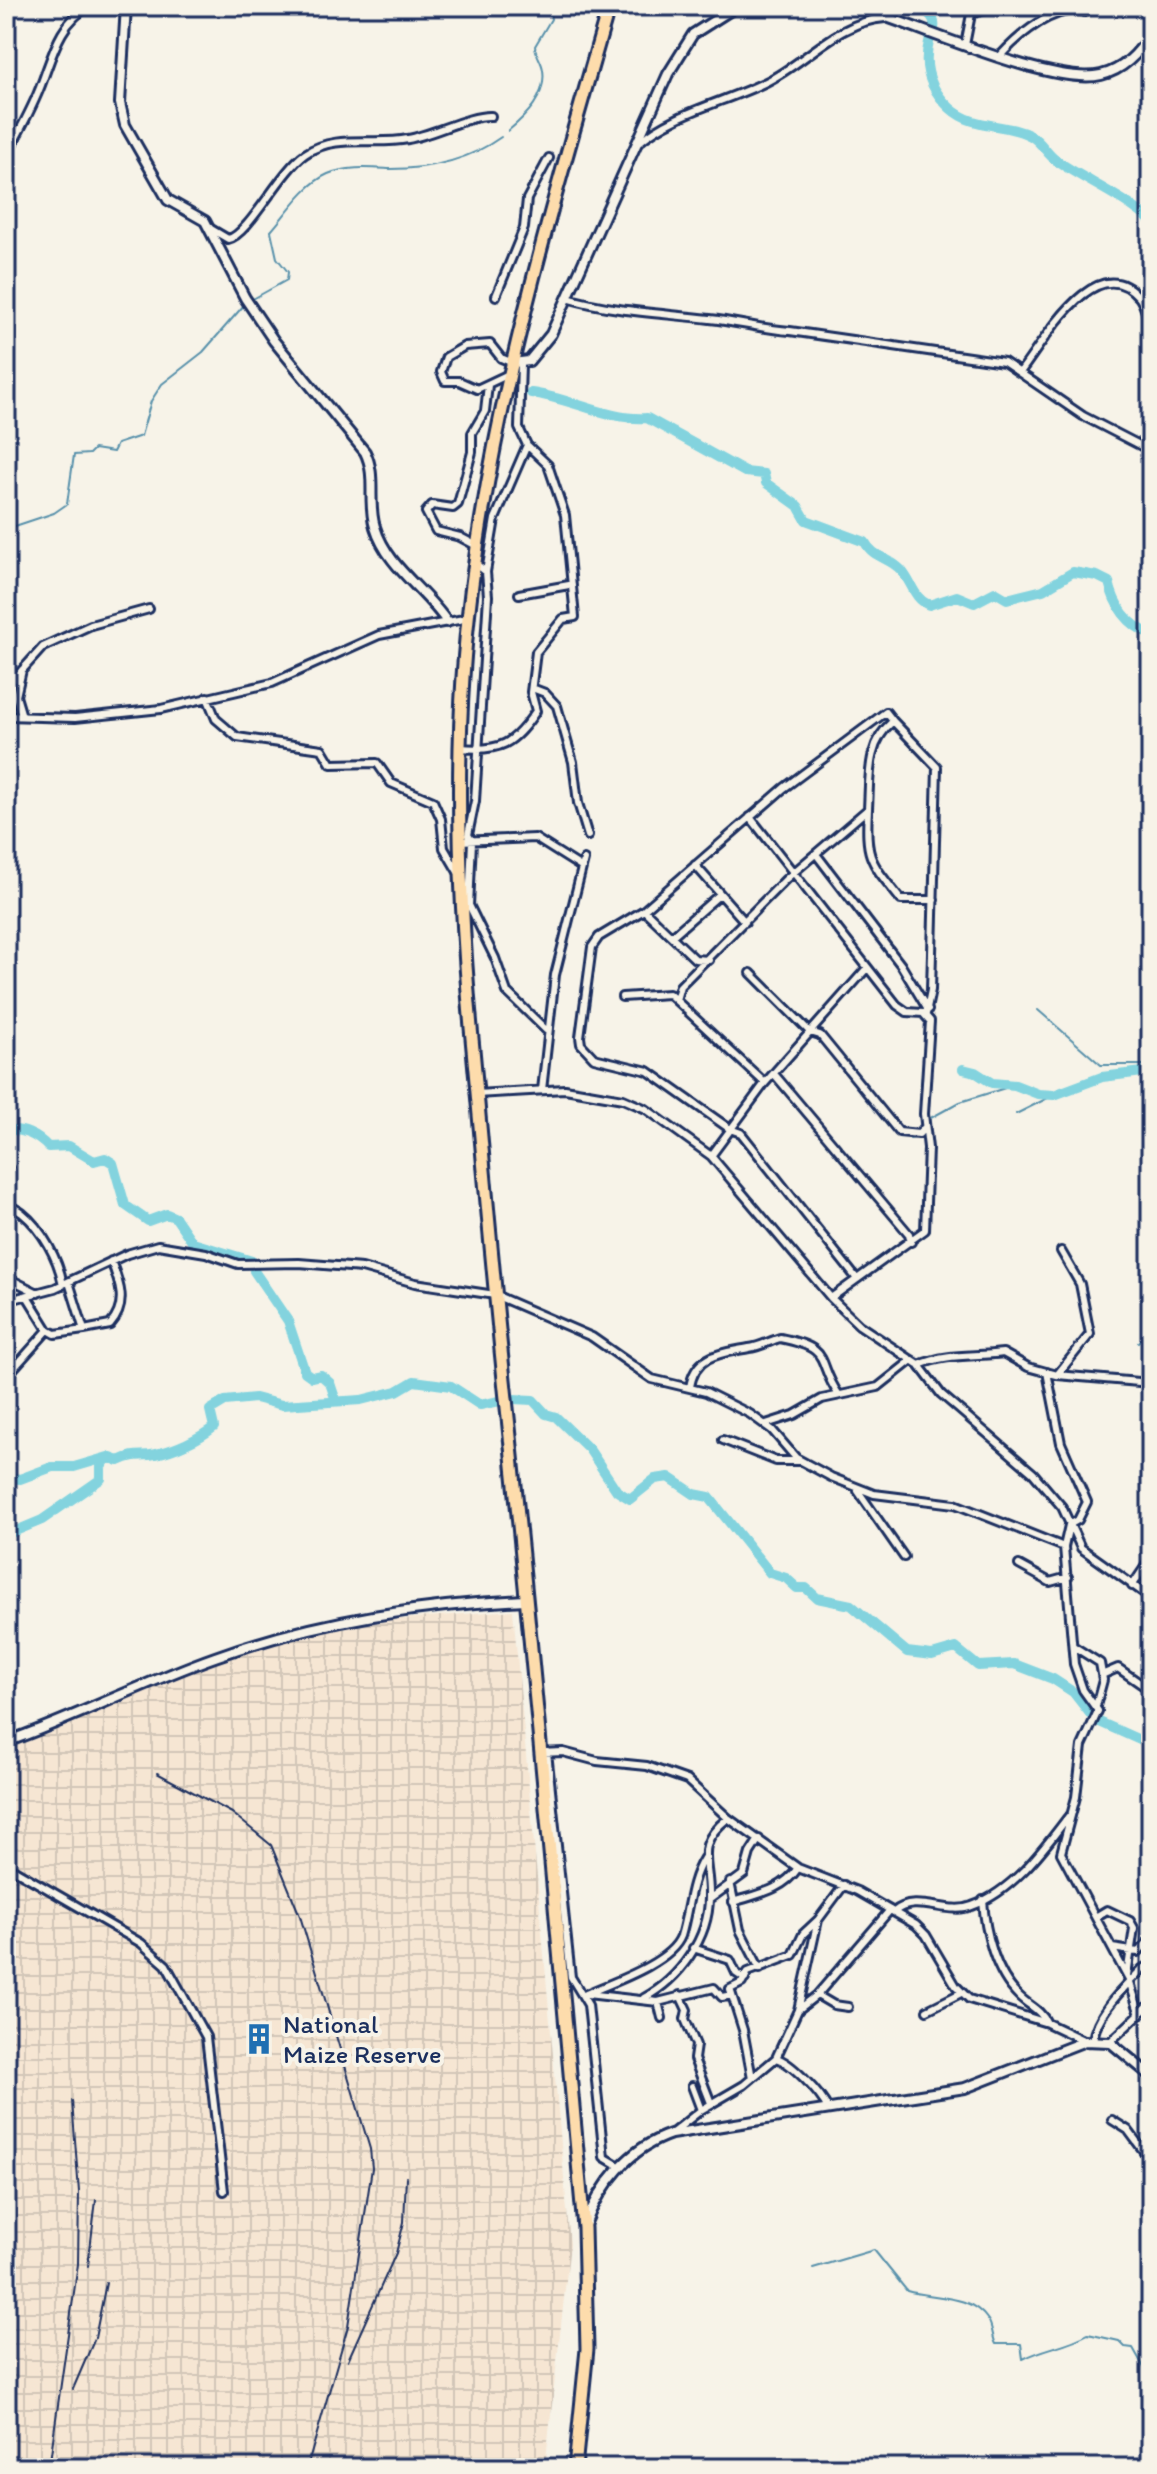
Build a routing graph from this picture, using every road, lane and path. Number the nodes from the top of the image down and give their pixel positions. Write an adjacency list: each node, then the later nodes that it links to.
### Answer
1 (90, 6): 15 (street)
2 (126, 6): 17 (street)
3 (609, 6): 21 (highway)
4 (737, 6): 14 (street)
5 (852, 6): 8 (street)
6 (997, 6): 10 (street)
7 (1085, 12): 12 (street)
8 (890, 18): 10 (street); 14 (street)
9 (1151, 33): 11 (street)
10 (965, 45): 12 (street)
11 (1148, 45): 12 (street)
12 (1000, 56)
13 (491, 116): 17 (street)
14 (635, 146): 19 (street)
15 (6, 156)
16 (549, 158): 18 (street)
17 (209, 227): 33 (street)
18 (496, 296)
19 (567, 298): 21 (street); 22 (street)
20 (1151, 325): 22 (street)
21 (515, 367): 23 (street); 23 (street); 24 (street); 26 (highway)
22 (1021, 371): 25 (street)
23 (488, 385): 26 (street)
24 (527, 445): 28 (street); 29 (street)
25 (1151, 451)
26 (478, 547): 27 (highway)
27 (475, 563): 28 (street); 32 (highway)
28 (486, 572): 42 (street)
29 (569, 585): 30 (street); 36 (street)
30 (519, 594)
31 (149, 609): 34 (street)
32 (469, 618): 33 (street); 41 (highway)
33 (447, 622): 37 (street)
34 (23, 667): 35 (street); 39 (street)
35 (6, 688)
36 (532, 688): 42 (street); 45 (street)
37 (207, 697): 39 (street); 51 (street)
38 (6, 716): 39 (street)
39 (22, 716)
40 (893, 721): 43 (street); 44 (street); 54 (street)
41 (460, 748): 42 (street); 46 (highway)
42 (479, 750): 47 (street)
43 (868, 809): 48 (street); 54 (street)
44 (750, 817): 49 (street); 50 (street)
45 (588, 836)
46 (458, 841): 47 (street); 51 (highway)
47 (472, 841): 55 (street); 69 (street)
48 (816, 854): 50 (street); 68 (street)
49 (695, 865): 53 (street); 56 (street)
50 (793, 872): 57 (street); 61 (street)
51 (460, 875): 52 (highway)
52 (461, 889): 55 (street); 74 (highway)
53 (720, 894): 57 (street); 58 (street)
54 (934, 900): 68 (street)
55 (469, 906): 69 (street)
56 (644, 910): 58 (street); 76 (street)
57 (745, 922): 60 (street)
58 (672, 936): 59 (street)
59 (695, 959): 60 (street); 63 (street)
60 (709, 960): 63 (street)
61 (867, 968): 68 (street); 70 (street)
62 (751, 973): 70 (street)
63 (693, 975): 64 (street)
64 (680, 986): 65 (street); 67 (street)
65 (662, 993): 66 (street); 67 (street)
66 (622, 997)
67 (676, 1000): 72 (street)
68 (927, 1012): 75 (street)
69 (546, 1030): 73 (street)
70 (810, 1032): 71 (street); 75 (street)
71 (775, 1075): 72 (street); 79 (street)
72 (765, 1083): 76 (street)
73 (542, 1090): 74 (street); 77 (street)
74 (476, 1094): 86 (highway)
75 (925, 1127): 79 (street)
76 (730, 1129): 77 (street); 83 (street)
77 (711, 1156): 88 (street)
78 (6, 1203): 84 (street)
79 (911, 1242): 83 (street)
80 (1061, 1251): 95 (street)
81 (111, 1261): 84 (street); 86 (street); 91 (street)
82 (6, 1277): 85 (street)
83 (857, 1279): 88 (street)
84 (66, 1283): 85 (street); 91 (street)
85 (38, 1293): 87 (street)
86 (495, 1295): 98 (street); 112 (highway)
87 (27, 1296): 89 (street); 90 (street)
88 (831, 1298): 92 (street)
89 (6, 1301)
90 (48, 1330): 91 (street); 96 (street)
91 (84, 1330)
92 (912, 1360): 93 (street); 99 (street)
93 (919, 1365): 94 (street); 104 (street)
94 (1047, 1372): 95 (street); 104 (street)
95 (1057, 1375): 97 (street)
96 (6, 1377)
97 (1151, 1383)
98 (690, 1388): 99 (street); 100 (street)
99 (839, 1395): 100 (street)
100 (766, 1424): 102 (street)
101 (723, 1440): 102 (street)
102 (801, 1461): 103 (street)
103 (855, 1487): 105 (street); 106 (street)
104 (1069, 1525): 105 (street); 110 (street)
105 (1064, 1547): 109 (street)
106 (904, 1557)
107 (1151, 1558): 110 (street)
108 (1019, 1565): 109 (street)
109 (1068, 1577): 113 (street)
110 (1132, 1586): 111 (street)
111 (1151, 1598)
112 (525, 1600): 117 (street); 118 (highway)
113 (1073, 1646): 114 (street); 116 (street)
114 (1104, 1674): 115 (street); 116 (street)
115 (1151, 1684)
116 (1096, 1706): 119 (street)
117 (6, 1742)
118 (544, 1753): 120 (street); 141 (highway); 143 (street)
119 (1070, 1814): 128 (street); 131 (street)
120 (728, 1818): 121 (street); 122 (street)
121 (759, 1839): 124 (street); 125 (street)
122 (704, 1858): 127 (street); 145 (street)
123 (6, 1865): 171 (street)
124 (798, 1868): 126 (street); 129 (street)
125 (730, 1882): 127 (street); 129 (street)
126 (844, 1885): 130 (street); 132 (street)
127 (710, 1899): 134 (street)
128 (983, 1900): 130 (street); 157 (street)
129 (733, 1902): 138 (street)
130 (892, 1911): 144 (street); 148 (street)
131 (1097, 1916): 135 (street); 136 (street)
132 (818, 1920): 138 (street); 153 (street)
133 (1150, 1941): 136 (street)
134 (693, 1948): 140 (street); 149 (street)
135 (1112, 1948): 136 (street); 139 (street)
136 (1131, 1952): 139 (street)
137 (1151, 1965): 142 (street)
138 (760, 1969): 140 (street)
139 (1127, 1975): 142 (street)
140 (745, 1979): 147 (street)
141 (562, 1982): 143 (street); 172 (highway)
142 (1130, 1985): 155 (street); 158 (street)
143 (576, 1989): 145 (street); 170 (street)
144 (961, 1993): 154 (street); 157 (street)
145 (586, 1994): 149 (street)
146 (680, 1995): 147 (street); 150 (street); 164 (street)
147 (732, 1995): 162 (street)
148 (817, 1995): 152 (street); 153 (street)
149 (644, 1998): 150 (street)
150 (658, 2002): 156 (street)
151 (1151, 2003): 155 (street)
152 (848, 2007)
153 (798, 2010): 160 (street)
154 (927, 2010)
155 (1140, 2015): 159 (street)
156 (662, 2018)
157 (1047, 2023): 158 (street)
158 (1089, 2040): 159 (street); 165 (street)
159 (1110, 2042): 161 (street)
160 (776, 2058): 162 (street); 165 (street)
161 (1151, 2076)
162 (752, 2078): 164 (street)
163 (692, 2086): 166 (street)
164 (711, 2103): 166 (street)
165 (828, 2109): 168 (street)
166 (701, 2110): 168 (street)
167 (1112, 2120): 169 (street)
168 (671, 2134): 170 (street)
169 (1151, 2161)
170 (621, 2167): 172 (street)
171 (224, 2191)
172 (584, 2228): 173 (highway)
173 (575, 2468)

